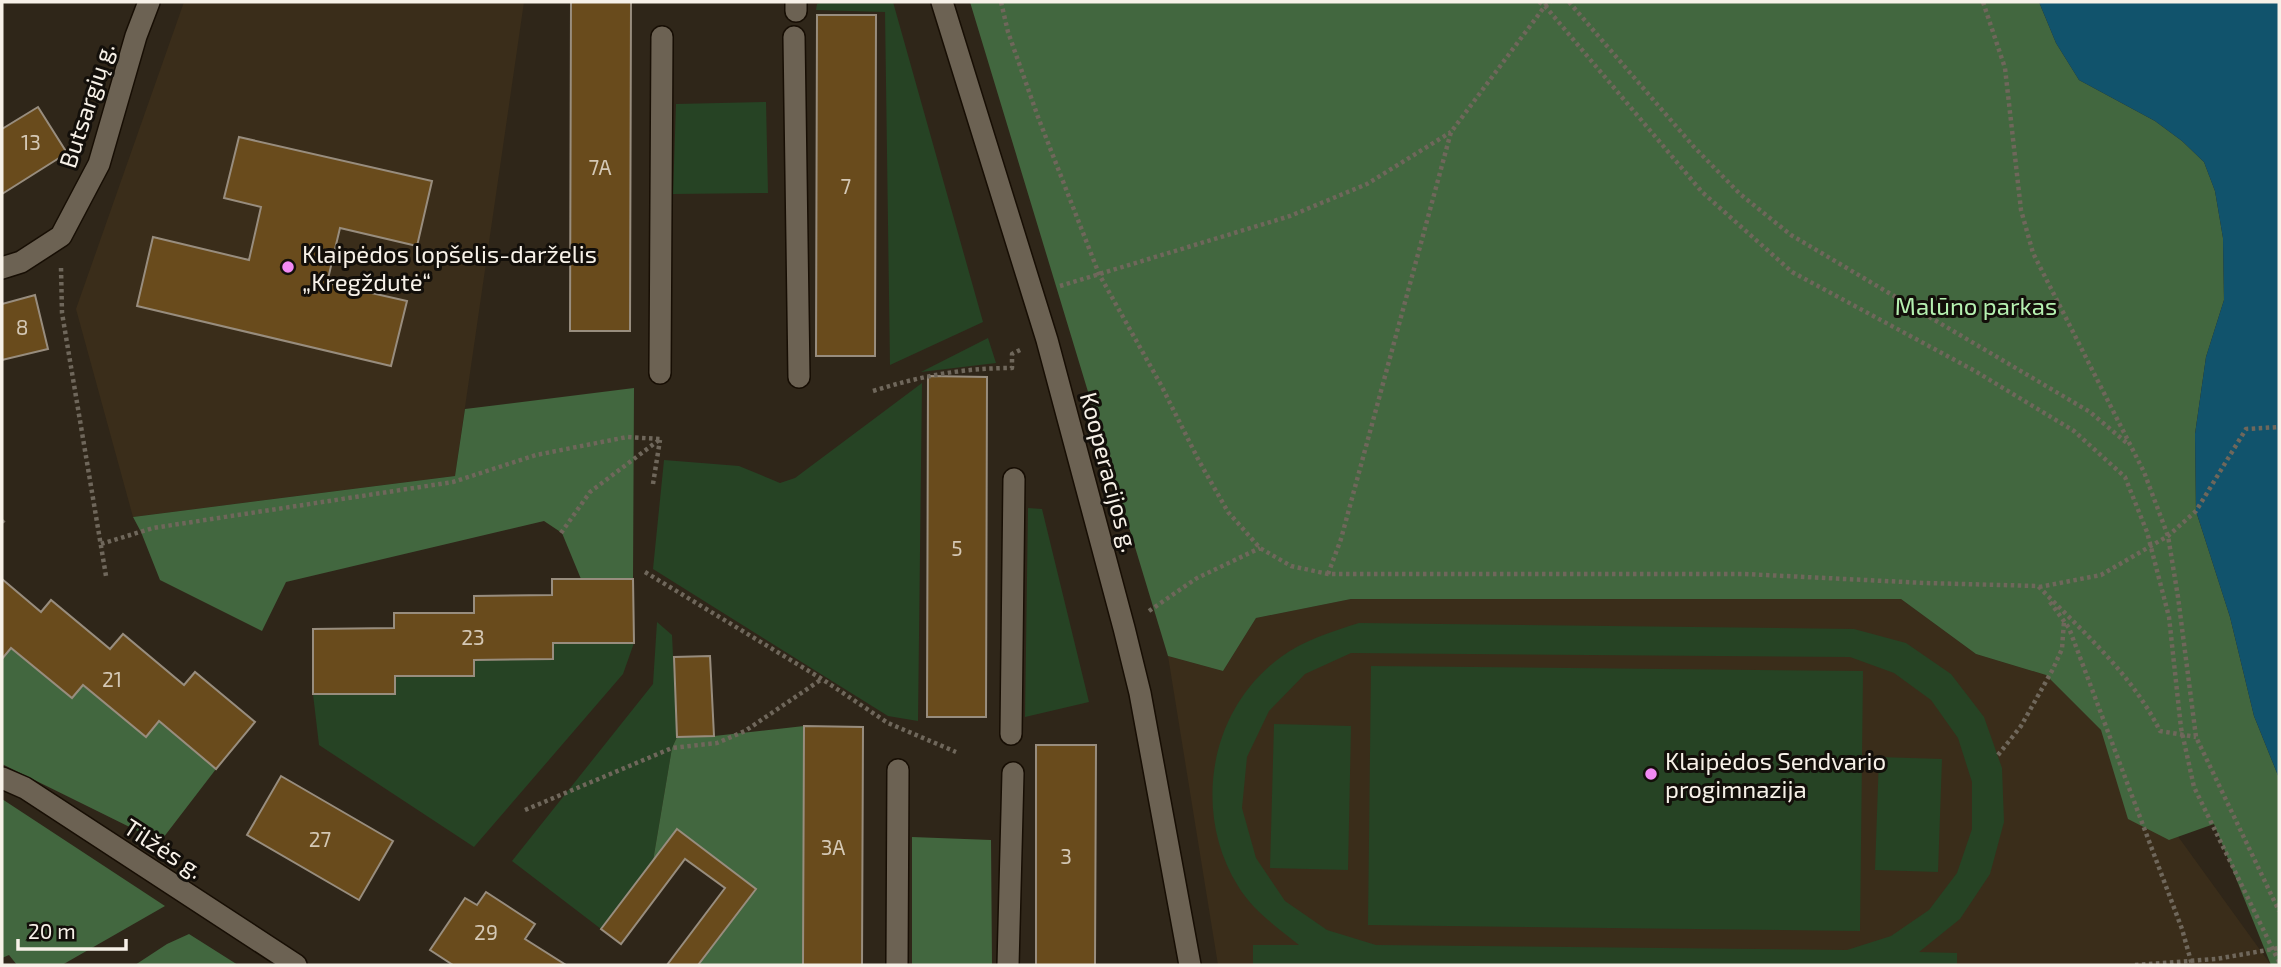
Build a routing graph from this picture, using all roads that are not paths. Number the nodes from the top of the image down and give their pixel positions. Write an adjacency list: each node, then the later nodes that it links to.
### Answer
1 (149, 2): 5 (street, Butsargių g.)
2 (942, 2): 16 (street, Kooperacijos g.)
3 (662, 37): 6 (street)
4 (794, 37): 7 (street)
5 (2, 268)
6 (660, 373)
7 (799, 377)
8 (1014, 479): 9 (street)
9 (1011, 734)
10 (898, 770): 14 (street)
11 (1013, 773): 15 (street)
12 (2, 778): 13 (street, Tilžės g.)
13 (296, 965)
14 (897, 965)
15 (1008, 965)
16 (1190, 965)

